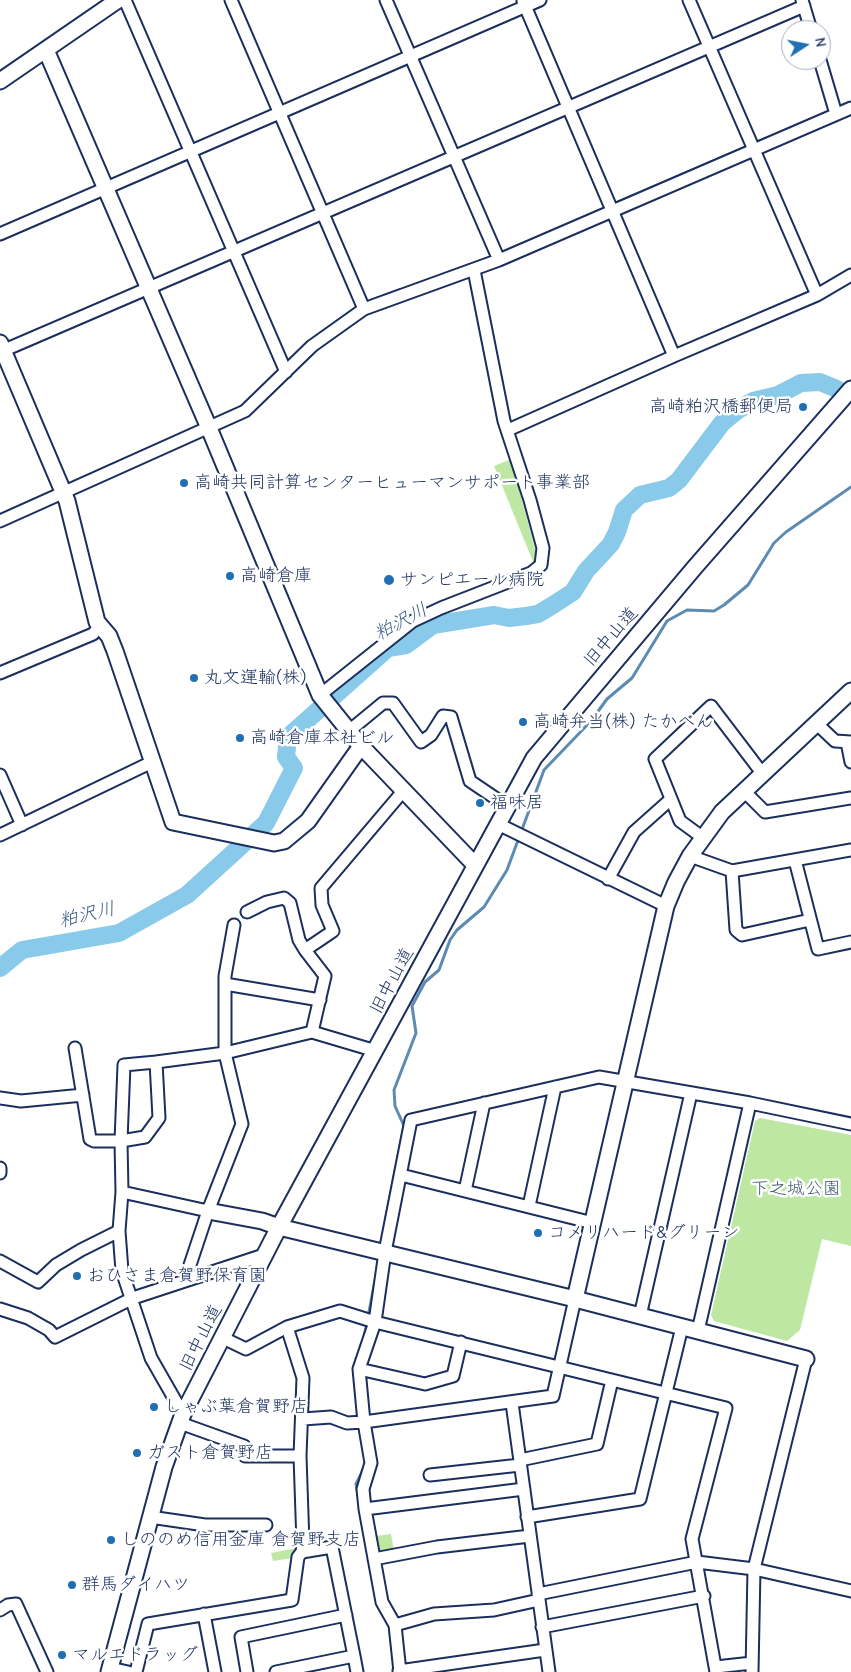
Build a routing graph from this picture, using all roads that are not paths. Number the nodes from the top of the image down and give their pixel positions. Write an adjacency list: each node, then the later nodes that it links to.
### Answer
1 (118, 0): 11 (street)
2 (125, 0): 20 (street)
3 (231, 0): 17 (street)
4 (386, 0): 12 (street)
5 (540, 0): 7 (street)
6 (689, 0): 10 (street)
7 (524, 3): 12 (street); 15 (street)
8 (803, 3): 9 (street); 10 (street)
9 (808, 20)
10 (709, 46): 15 (street); 19 (street)
11 (46, 50): 14 (street); 22 (street)
12 (410, 56): 17 (street); 21 (street)
13 (823, 70): 18 (street)
14 (0, 81)
15 (568, 107): 21 (street); 23 (street)
16 (851, 108): 18 (street)
17 (280, 113): 20 (street); 24 (street)
18 (836, 114): 19 (street)
19 (754, 150): 23 (street); 31 (street)
20 (190, 152): 22 (street); 26 (street)
21 (453, 157): 24 (street); 27 (street)
22 (106, 188): 25 (street); 30 (street)
23 (612, 210): 27 (street); 34 (street)
24 (322, 214): 26 (street); 32 (street)
25 (0, 234)
26 (235, 251): 30 (street); 35 (street)
27 (499, 260): 28 (street)
28 (474, 270): 32 (street); 38 (street)
29 (851, 275): 31 (street)
30 (149, 289): 33 (street); 37 (street)
31 (817, 295): 34 (street)
32 (364, 309): 35 (street)
33 (1, 349): 39 (street)
34 (674, 356): 38 (street)
35 (286, 372): 37 (street)
36 (851, 389): 57 (street, 旧中山道)
37 (210, 428): 39 (street); 44 (street)
38 (508, 430): 44 (street)
39 (65, 494): 40 (street); 41 (street)
40 (0, 521)
41 (99, 627): 42 (street); 49 (street)
42 (0, 673)
43 (851, 691): 45 (street)
44 (325, 702): 46 (street)
45 (816, 722): 47 (street); 51 (street)
46 (349, 731): 48 (street); 57 (street)
47 (849, 742): 50 (street)
48 (361, 746): 49 (street); 53 (street)
49 (152, 762): 59 (street)
50 (851, 762)
51 (762, 773): 54 (street); 56 (street)
52 (0, 775): 59 (street)
53 (404, 790): 65 (street); 73 (street)
54 (743, 790): 55 (street); 61 (street)
55 (851, 798)
56 (671, 799): 61 (street); 67 (street)
57 (507, 806): 58 (street, 旧中山道)
58 (498, 824): 65 (street, 旧中山道); 67 (street)
59 (22, 825): 60 (street)
60 (0, 835)
61 (702, 837): 63 (street)
62 (851, 850): 64 (street)
63 (690, 856): 66 (street); 68 (street)
64 (795, 860): 66 (street); 70 (street)
65 (475, 865): 78 (street, 旧中山道)
66 (732, 872): 70 (street)
67 (608, 879): 68 (street)
68 (666, 906): 81 (street)
69 (247, 912): 73 (street)
70 (810, 920): 72 (street)
71 (234, 924): 74 (street)
72 (851, 942)
73 (305, 950): 75 (street)
74 (225, 984): 75 (street); 79 (street)
75 (320, 1000): 76 (street)
76 (312, 1032): 78 (street); 79 (street)
77 (75, 1048): 84 (street)
78 (376, 1052): 98 (street, 旧中山道)
79 (225, 1053): 80 (street); 96 (street)
80 (156, 1062): 89 (street); 89 (street)
81 (624, 1081): 82 (street); 83 (street); 97 (street)
82 (555, 1087): 86 (street); 95 (street)
83 (691, 1093): 87 (street); 107 (street)
84 (83, 1095): 85 (street); 89 (street)
85 (0, 1098)
86 (484, 1103): 92 (street); 93 (street)
87 (750, 1103): 88 (street); 111 (street)
88 (851, 1124)
89 (121, 1141): 94 (street)
90 (0, 1168): 91 (street)
91 (0, 1173)
92 (401, 1175): 93 (street); 100 (street)
93 (465, 1191): 95 (street)
94 (122, 1192): 96 (street); 99 (street)
95 (529, 1206): 97 (street)
96 (208, 1211): 98 (street); 103 (street)
97 (593, 1223): 105 (street)
98 (279, 1227): 100 (street); 101 (street, 旧中山道)
99 (118, 1232): 102 (street); 104 (street)
100 (385, 1252): 105 (street); 108 (street)
101 (267, 1254): 103 (street); 112 (street, 旧中山道)
102 (0, 1261)
103 (186, 1280): 104 (street)
104 (133, 1298): 106 (street); 120 (street)
105 (575, 1299): 107 (street); 115 (street)
106 (0, 1309)
107 (640, 1316): 110 (street)
108 (375, 1322): 109 (street); 113 (street); 116 (street)
109 (287, 1327): 112 (street); 121 (street)
110 (682, 1327): 111 (street); 118 (street)
111 (698, 1331): 114 (street)
112 (221, 1337): 120 (street, 旧中山道)
113 (461, 1342): 115 (street); 116 (street)
114 (806, 1359): 135 (street)
115 (559, 1367): 117 (street); 119 (street)
116 (360, 1369): 122 (street)
117 (612, 1380): 118 (street); 124 (street)
118 (667, 1393): 129 (street); 134 (street)
119 (512, 1403): 122 (street); 124 (street)
120 (182, 1418): 123 (street); 128 (street, 旧中山道)
121 (303, 1419): 122 (street); 123 (street)
122 (364, 1422): 127 (street)
123 (300, 1456): 132 (street)
124 (520, 1462): 125 (street); 126 (street)
125 (430, 1475)
126 (524, 1489): 127 (street); 129 (street)
127 (365, 1510): 133 (street)
128 (150, 1517): 130 (street); 147 (street, 旧中山道)
129 (528, 1517): 131 (street)
130 (266, 1525)
131 (530, 1536): 133 (street); 138 (street)
132 (302, 1552): 140 (street); 141 (street)
133 (374, 1559): 142 (street)
134 (697, 1562): 135 (street); 137 (street); 138 (street)
135 (754, 1569): 136 (street); 146 (street)
136 (851, 1591)
137 (704, 1596): 143 (street); 148 (street)
138 (538, 1597): 142 (street); 143 (street)
139 (0, 1610): 149 (street)
140 (204, 1614): 151 (street); 152 (street)
141 (346, 1615): 145 (street); 153 (street)
142 (395, 1625): 156 (street)
143 (542, 1627): 144 (street)
144 (545, 1650): 156 (street); 157 (street)
145 (354, 1656): 154 (street); 155 (street)
146 (752, 1667): 148 (street)
147 (109, 1670): 150 (street)
148 (716, 1670)
149 (47, 1672)
150 (128, 1672)
151 (136, 1672)
152 (215, 1672)
153 (247, 1672)
154 (276, 1672)
155 (357, 1672)
156 (400, 1672)
157 (549, 1672)

